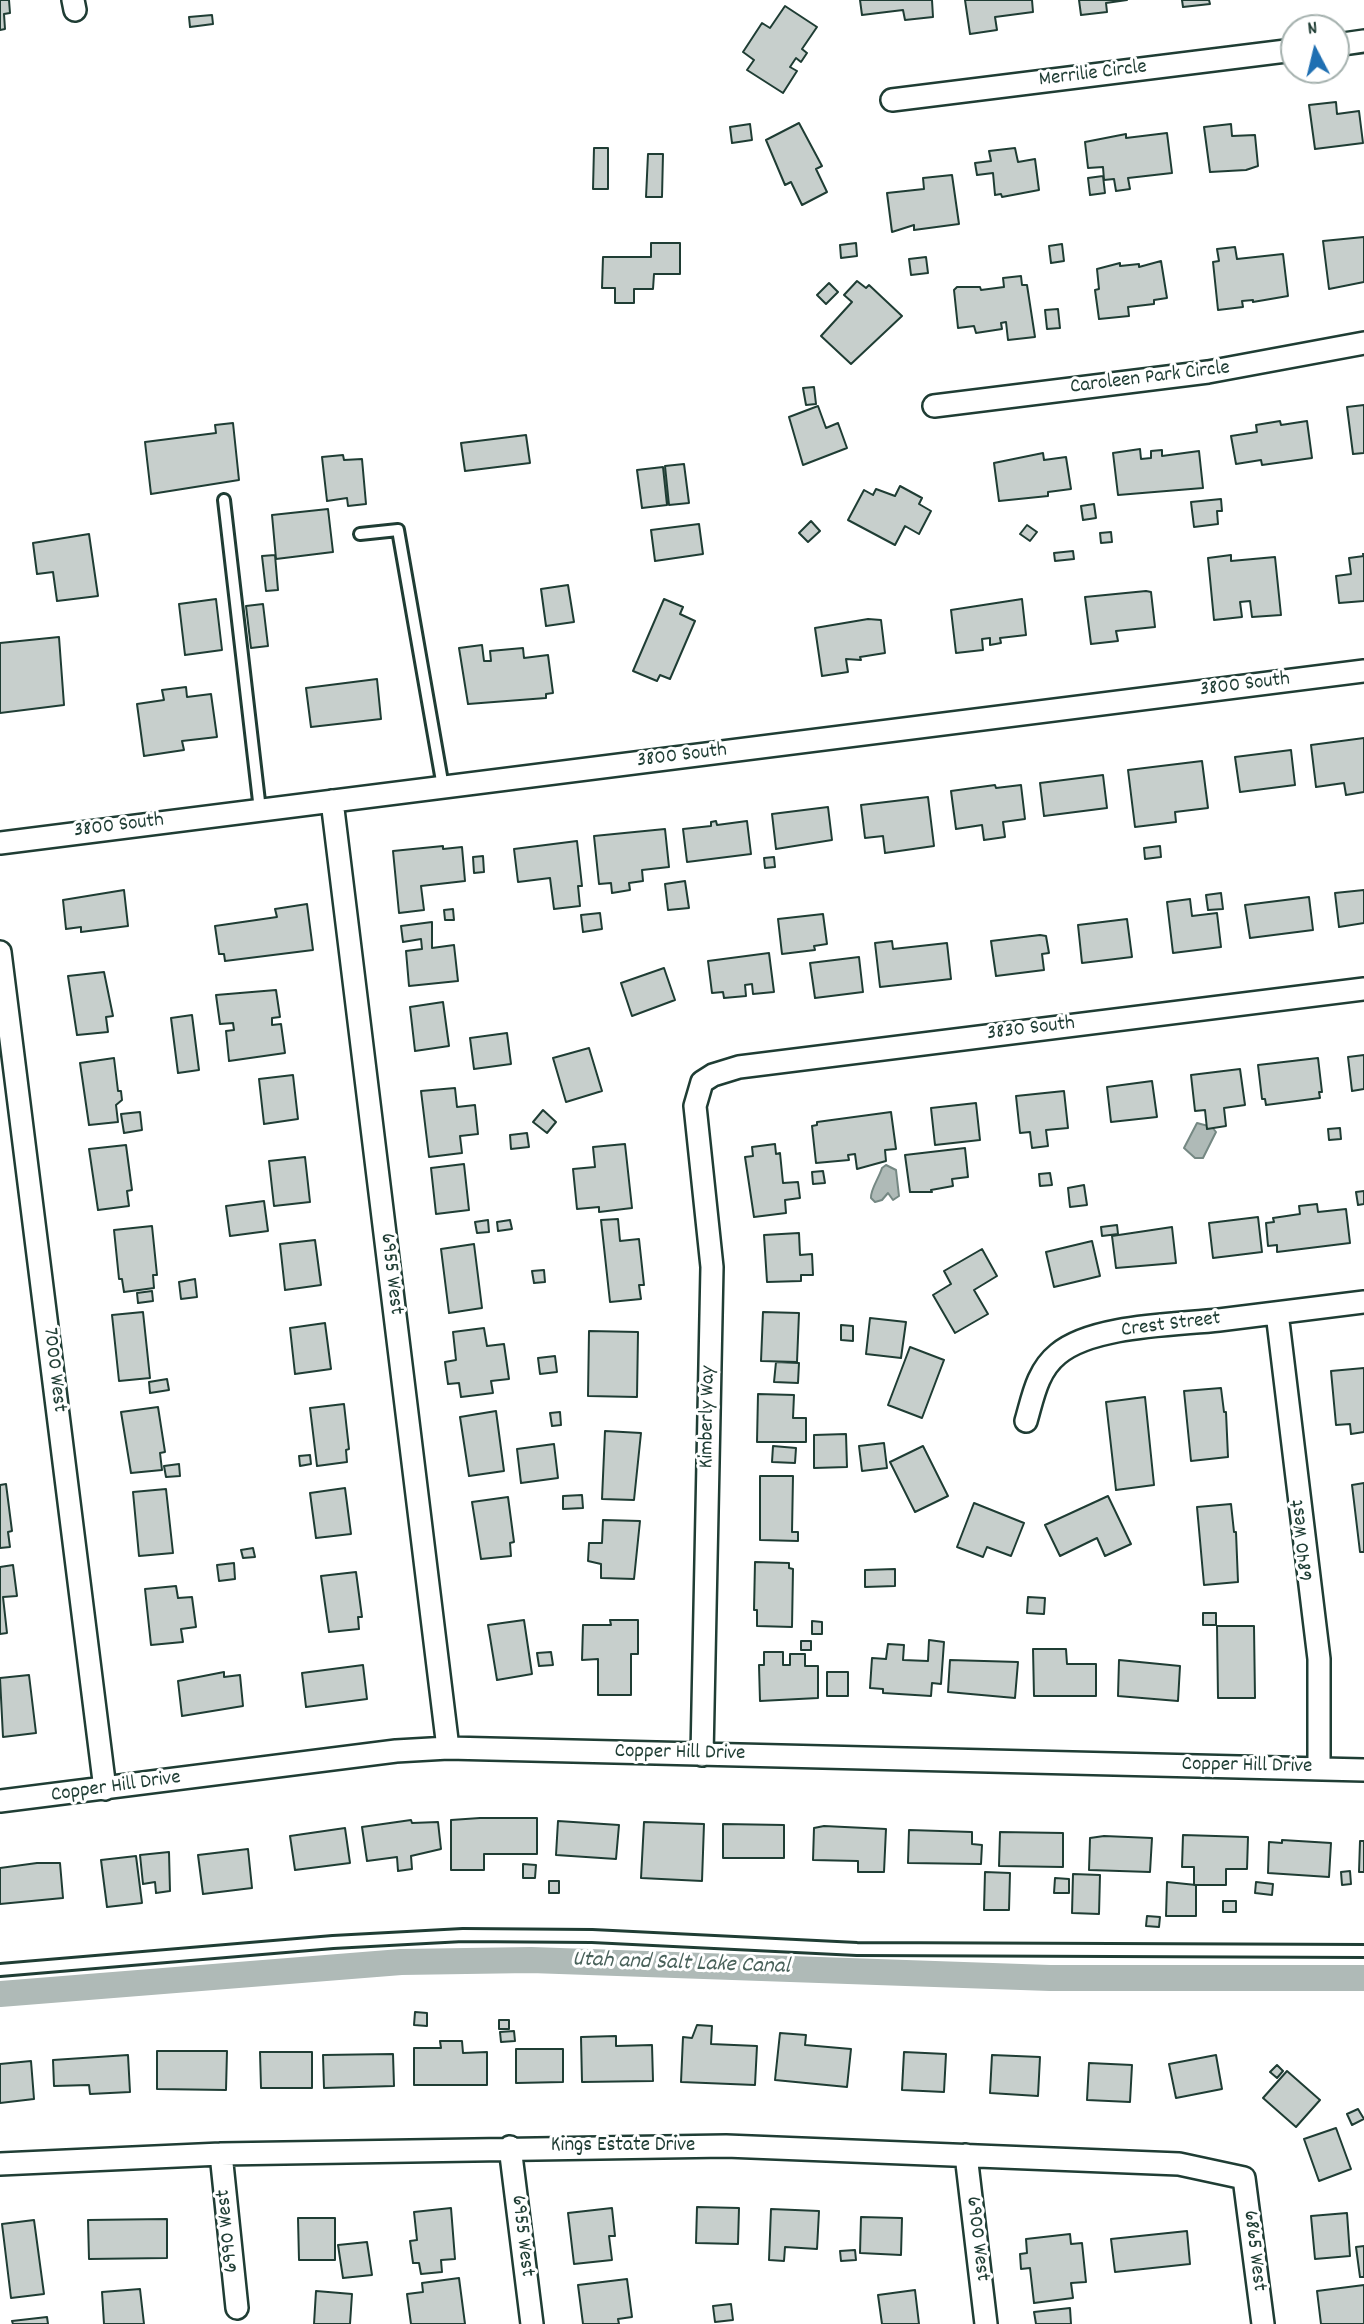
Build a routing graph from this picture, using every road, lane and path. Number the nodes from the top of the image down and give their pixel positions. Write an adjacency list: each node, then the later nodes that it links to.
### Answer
1 (1280, 52): 2 (street, Merrilie Circle)
2 (892, 100)
3 (1364, 343): 4 (street, Caroleen Park Circle)
4 (934, 406)
5 (225, 500): 10 (lane)
6 (360, 534): 8 (lane)
7 (1364, 671): 8 (street, 3800 South)
8 (443, 787): 9 (street, 3800 South)
9 (332, 800): 10 (street, 3800 South); 18 (street, 6955 West)
10 (260, 810): 11 (street, 3800 South)
11 (0, 842)
12 (0, 952): 22 (street, 7000 West)
13 (1364, 989): 14 (street, 3830 South)
14 (702, 1082): 19 (street, Kimberly Way)
15 (1364, 1302): 16 (street, Crest Street)
16 (1277, 1313): 17 (street, Crest Street); 20 (street, 6840 West)
17 (1026, 1421)
18 (448, 1748): 19 (street, Copper Hill Drive); 22 (street, Copper Hill Drive)
19 (702, 1755): 20 (street, Copper Hill Drive)
20 (1319, 1769): 21 (street, Copper Hill Drive)
21 (1364, 1770)
22 (106, 1789): 23 (street, Copper Hill Drive)
23 (0, 1801)
24 (1364, 1951): 25 (lane)
25 (0, 1970)
26 (510, 2147): 27 (street, Kings Estate Drive); 28 (street, Kings Estate Drive); 32 (street, 6955 West)
27 (220, 2154): 29 (street, Kings Estate Drive); 31 (street, 6990 West)
28 (966, 2155): 30 (street, Kings Estate Drive); 33 (street, 6900 West)
29 (0, 2164)
30 (1244, 2178): 34 (street, 6865 West)
31 (237, 2308)
32 (532, 2324)
33 (986, 2324)
34 (1263, 2324)

